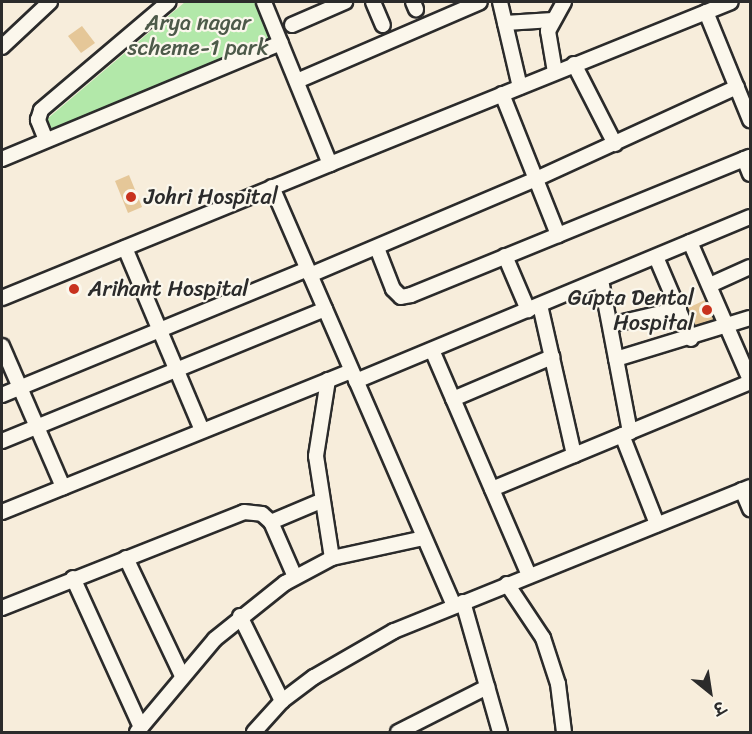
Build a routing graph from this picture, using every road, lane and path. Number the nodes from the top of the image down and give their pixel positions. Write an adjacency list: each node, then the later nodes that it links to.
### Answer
1 (50, 2): 16 (street)
2 (169, 2): 24 (street)
3 (264, 2): 15 (street)
4 (345, 2): 13 (street)
5 (373, 2): 14 (street)
6 (480, 2): 19 (street)
7 (500, 2): 12 (street)
8 (564, 2): 11 (street)
9 (731, 2): 10 (street)
10 (706, 12): 17 (street); 21 (street)
11 (553, 20): 12 (street); 18 (street)
12 (505, 23): 20 (street)
13 (292, 25)
14 (383, 25)
15 (282, 44): 19 (street); 24 (street)
16 (2, 47)
17 (574, 64): 18 (street); 25 (street)
18 (555, 72): 20 (street)
19 (297, 81): 28 (street)
20 (520, 87): 22 (street)
21 (737, 87): 23 (street); 25 (street)
22 (502, 94): 28 (street); 30 (street)
23 (750, 120)
24 (46, 140): 27 (street)
25 (615, 144): 30 (street)
26 (747, 158): 29 (street); 33 (street)
27 (2, 159)
28 (330, 164): 31 (street)
29 (750, 174)
30 (536, 179): 33 (street); 36 (street)
31 (272, 187): 35 (street); 40 (street)
32 (750, 217): 34 (street)
33 (558, 235): 37 (street)
34 (690, 242): 38 (street); 42 (street)
35 (126, 248): 43 (street); 50 (street)
36 (377, 248): 37 (street); 40 (street)
37 (505, 256): 44 (street)
38 (656, 256): 41 (street); 46 (street)
39 (750, 267): 42 (street)
40 (308, 272): 45 (street); 50 (street)
41 (601, 279): 44 (street); 48 (street)
42 (710, 285): 49 (street)
43 (2, 298)
44 (534, 308): 53 (street); 54 (street)
45 (325, 309): 56 (street); 57 (street)
46 (679, 309): 48 (street); 51 (street)
47 (750, 318): 49 (street)
48 (610, 325): 55 (street)
49 (728, 328): 51 (street); 59 (street)
50 (159, 330): 56 (street); 60 (street)
51 (691, 339): 55 (street)
52 (2, 346): 60 (street)
53 (432, 350): 57 (street); 62 (street)
54 (552, 357): 62 (street); 67 (street)
55 (616, 359): 65 (street)
56 (176, 369): 63 (street); 64 (street)
57 (354, 376): 58 (street); 76 (street)
58 (328, 380): 64 (street); 71 (street)
59 (750, 381): 65 (street)
60 (20, 388): 61 (street); 63 (street)
61 (2, 395)
62 (453, 399): 69 (street)
63 (37, 427): 66 (street); 68 (street)
64 (201, 430): 68 (street)
65 (626, 434): 67 (street); 75 (street)
66 (2, 441)
67 (574, 455): 69 (street)
68 (63, 487): 73 (street)
69 (492, 489): 79 (street)
70 (746, 489): 72 (street); 75 (street)
71 (321, 501): 74 (street); 78 (street)
72 (750, 509)
73 (2, 512)
74 (271, 522): 77 (street); 80 (street)
75 (657, 524): 79 (street)
76 (424, 538): 78 (street); 83 (street)
77 (126, 558): 81 (street); 86 (street)
78 (332, 558): 80 (street)
79 (529, 575): 82 (street)
80 (295, 577): 85 (street)
81 (73, 578): 84 (street); 90 (street)
82 (507, 584): 83 (street); 94 (street)
83 (458, 604): 87 (street); 88 (street)
84 (2, 605)
85 (240, 616): 86 (street); 88 (street)
86 (182, 676): 90 (street)
87 (487, 687): 89 (street); 93 (street)
88 (282, 701): 91 (street)
89 (420, 726): 92 (street)
90 (139, 730)
91 (254, 732)
92 (398, 732)
93 (500, 732)
94 (564, 732)

